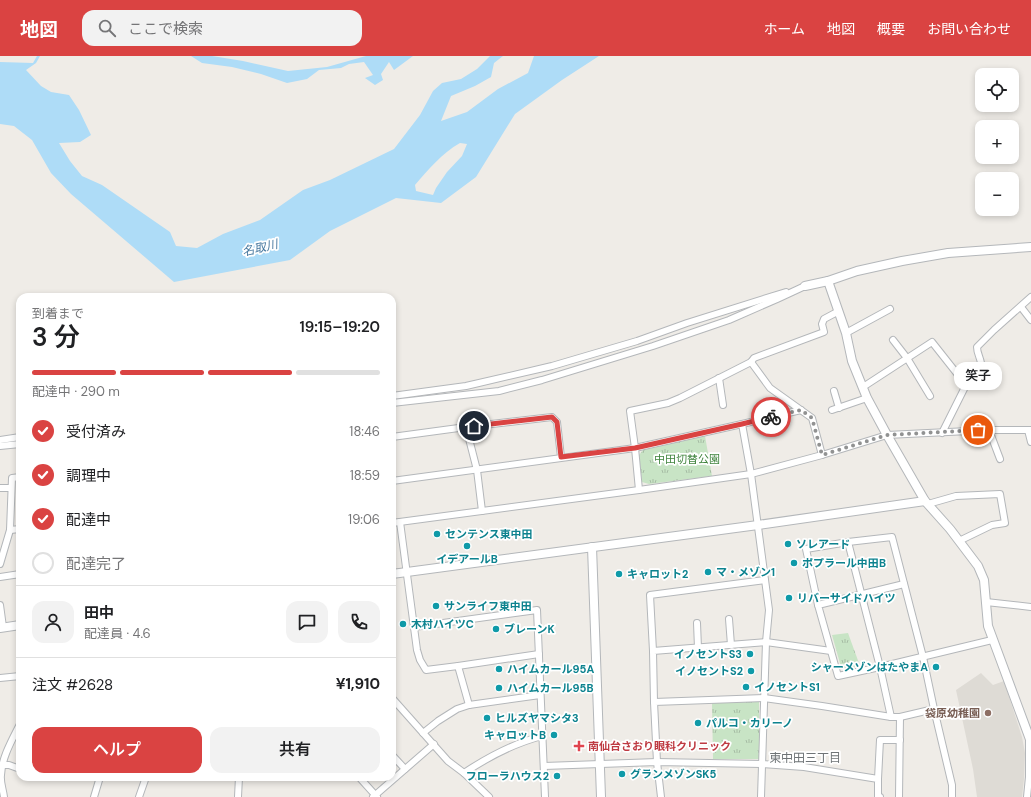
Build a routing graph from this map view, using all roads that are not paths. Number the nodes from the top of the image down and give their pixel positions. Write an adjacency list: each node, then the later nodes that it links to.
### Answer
1 (1031, 246): 2 (street)
2 (828, 281): 3 (street); 7 (street)
3 (805, 286): 17 (street); 20 (street)
4 (1031, 297): 5 (street)
5 (1021, 307): 8 (street); 14 (street)
6 (890, 309): 9 (street)
7 (839, 312): 9 (street); 12 (street)
8 (1031, 320)
9 (846, 333): 15 (street)
10 (893, 340): 11 (street)
11 (907, 358): 14 (street); 15 (street); 18 (street)
12 (751, 362): 13 (street); 23 (street)
13 (719, 378): 21 (street); 37 (street)
14 (966, 385): 29 (street)
15 (863, 387): 19 (street)
16 (834, 391): 22 (street)
17 (396, 395)
18 (930, 396)
19 (867, 398): 22 (street); 30 (street)
20 (396, 403)
21 (723, 405)
22 (839, 408): 24 (street)
23 (801, 410): 25 (street); 38 (street)
24 (832, 410)
25 (742, 424): 37 (street); 42 (street)
26 (466, 427): 31 (street); 39 (street); 41 (street)
27 (989, 430): 28 (street); 29 (street); 40 (street)
28 (1029, 430): 34 (street)
29 (942, 433): 30 (street)
30 (887, 435): 38 (street); 48 (street)
31 (396, 436)
32 (16, 438): 33 (street)
33 (0, 440)
34 (1031, 442)
35 (16, 444): 36 (street)
36 (0, 446)
37 (635, 448): 39 (street); 47 (street)
38 (822, 455): 42 (street)
39 (561, 457): 41 (street)
40 (1000, 459)
41 (477, 470): 44 (street); 49 (street)
42 (751, 474): 47 (street); 52 (street)
43 (16, 478): 46 (street)
44 (396, 480)
45 (0, 488): 46 (street)
46 (12, 488): 54 (street)
47 (639, 490): 49 (street)
48 (927, 503): 52 (street); 55 (street); 55 (street)
49 (482, 511): 51 (street)
50 (396, 522): 51 (street)
51 (400, 522): 59 (street)
52 (758, 525): 57 (street); 63 (street)
53 (16, 529): 54 (street)
54 (10, 530): 58 (street)
55 (958, 540): 66 (street)
56 (848, 542): 64 (street); 65 (street); 68 (street)
57 (592, 547): 59 (street); 103 (street)
58 (0, 564)
59 (407, 572): 60 (street); 73 (street)
60 (396, 573)
61 (16, 575): 62 (street)
62 (0, 577)
63 (765, 580): 76 (street); 79 (street)
64 (904, 584): 65 (street); 82 (street)
65 (861, 594): 68 (street); 84 (street)
66 (986, 602): 69 (street); 75 (street)
67 (0, 605): 74 (street)
68 (818, 605): 80 (street)
69 (1031, 608)
70 (729, 620): 77 (street)
71 (697, 623): 78 (street)
72 (16, 625): 74 (street)
73 (414, 626): 81 (street); 83 (street)
74 (1, 627)
75 (992, 640): 82 (street); 99 (street)
76 (766, 642): 77 (street); 80 (street); 88 (street)
77 (731, 645): 78 (street)
78 (698, 648): 79 (street)
79 (653, 651): 89 (street)
80 (831, 651): 84 (street)
81 (539, 654): 83 (street); 87 (street)
82 (922, 657): 84 (street); 92 (street)
83 (458, 666): 91 (street)
84 (880, 667): 93 (street)
85 (16, 676): 86 (street)
86 (0, 678)
87 (540, 695): 91 (street); 97 (street)
88 (764, 698): 89 (street); 93 (street); 104 (street)
89 (654, 702): 102 (street)
90 (396, 703): 96 (street)
91 (469, 705): 96 (street)
92 (934, 710): 94 (street); 129 (street)
93 (891, 717): 94 (street)
94 (900, 717): 98 (street)
95 (16, 732): 105 (street)
96 (423, 733): 100 (street)
97 (542, 736): 106 (street); 109 (street)
98 (900, 740): 111 (street); 128 (street)
99 (1030, 740): 130 (street)
100 (434, 744): 108 (street); 109 (street)
101 (396, 760): 108 (street)
102 (657, 762): 103 (street); 104 (street); 125 (street)
103 (600, 763): 106 (street); 124 (street)
104 (762, 764): 111 (street); 126 (street)
105 (1, 765): 107 (street); 118 (street)
106 (544, 766): 123 (street)
107 (16, 768)
108 (404, 769): 110 (street)
109 (464, 773): 122 (street)
110 (396, 776)
111 (878, 779): 127 (street)
112 (99, 781): 119 (street)
113 (145, 781): 120 (street)
114 (238, 781): 121 (street)
115 (362, 781): 117 (street)
116 (391, 781): 117 (street)
117 (375, 796)
118 (4, 797)
119 (94, 797)
120 (139, 797)
121 (238, 797)
122 (489, 797)
123 (545, 797)
124 (602, 797)
125 (661, 797)
126 (761, 797)
127 (880, 797)
128 (899, 797)
129 (952, 797)
130 (1027, 797)

